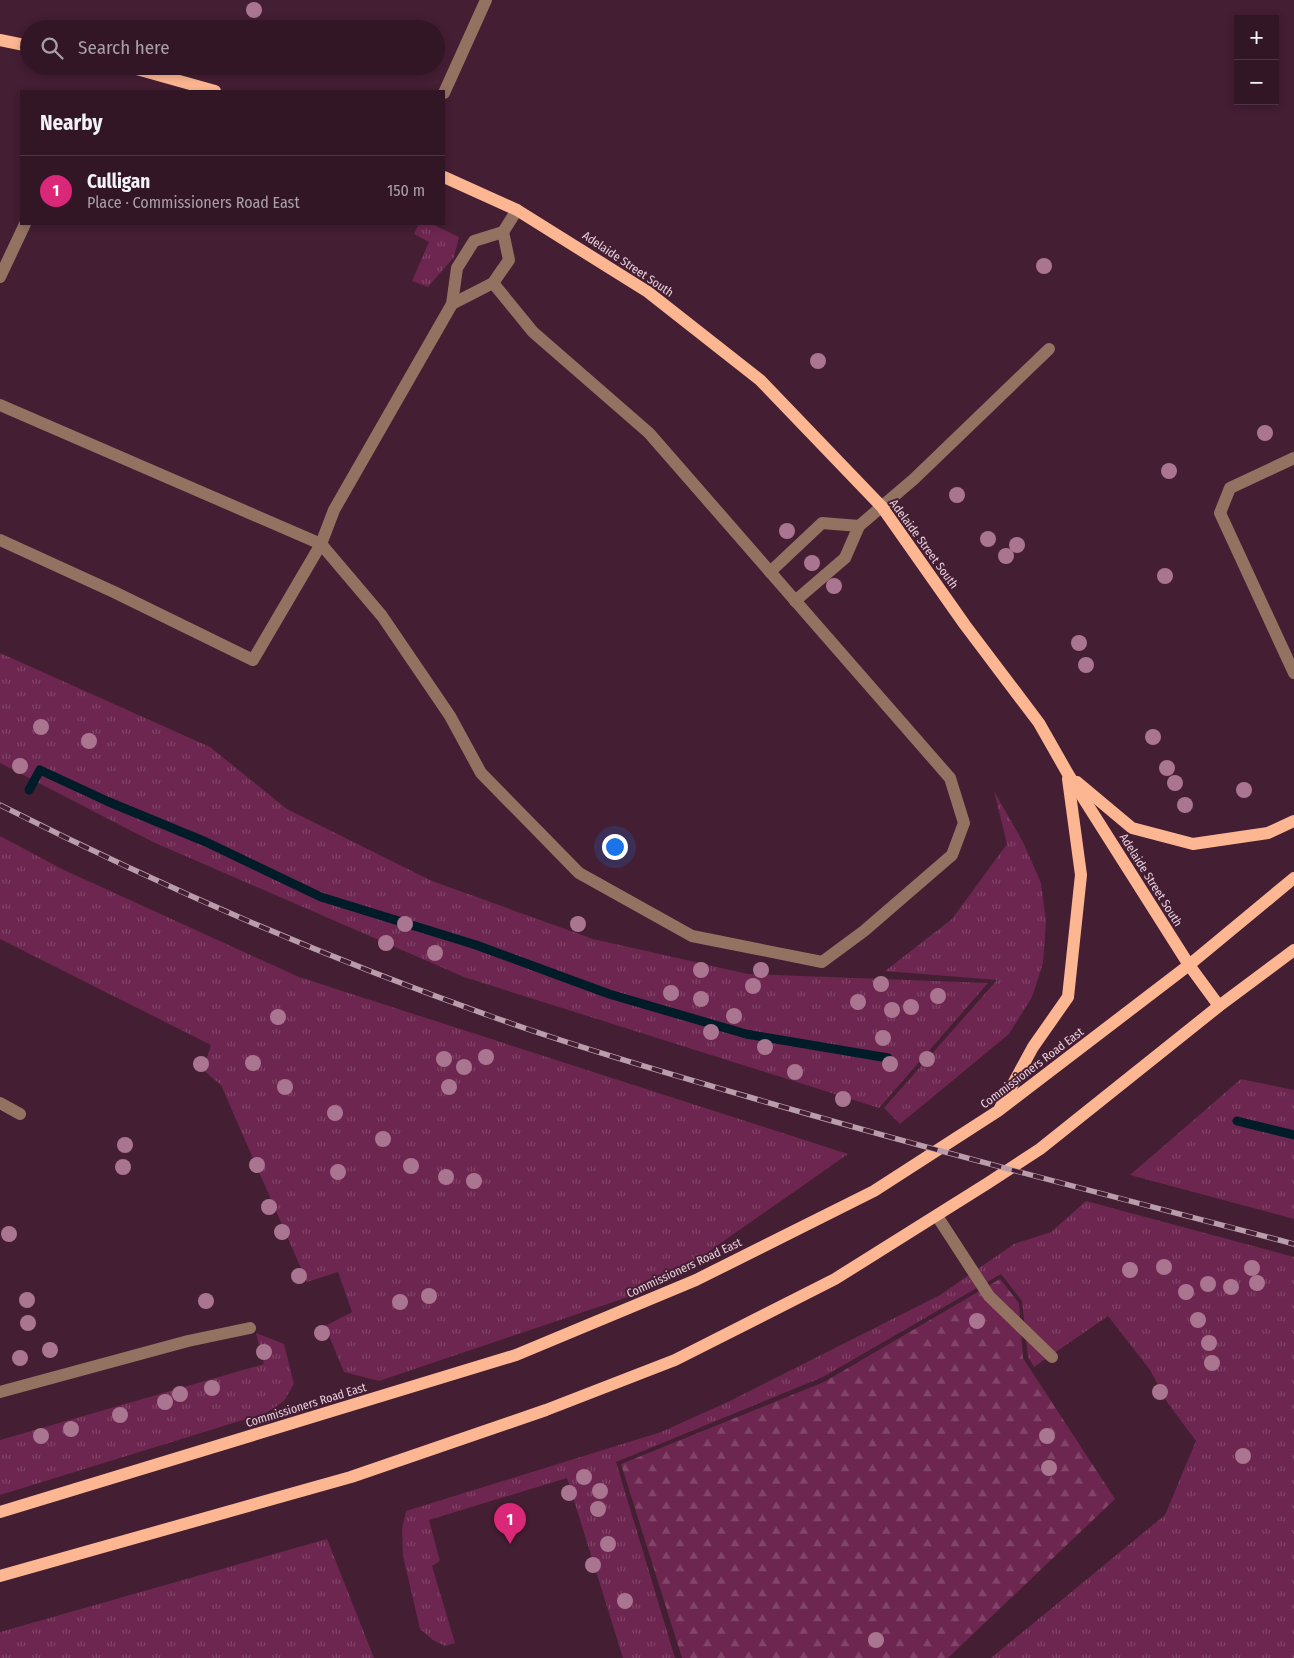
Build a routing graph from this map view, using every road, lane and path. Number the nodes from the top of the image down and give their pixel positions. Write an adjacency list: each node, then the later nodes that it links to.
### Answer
1 (486, 0): 6 (street)
2 (0, 40): 3 (main road)
3 (20, 44)
4 (158, 75): 5 (main road)
5 (210, 90)
6 (445, 91)
7 (445, 177): 8 (main road, Adelaide Street South)
8 (517, 210): 10 (street); 17 (main road, Adelaide Street South)
9 (25, 225): 11 (street)
10 (503, 232): 12 (street); 13 (street)
11 (0, 277)
12 (493, 283): 13 (street); 21 (street)
13 (452, 304): 20 (street)
14 (1049, 349): 17 (street)
15 (0, 405): 20 (street)
16 (1294, 458): 23 (street)
17 (882, 508): 18 (street); 24 (main road, Adelaide Street South)
18 (859, 526): 21 (street); 22 (street)
19 (0, 540): 20 (street)
20 (321, 544): 22 (street)
21 (770, 572): 22 (street)
22 (796, 601)
23 (1294, 673)
24 (1068, 774): 25 (main road); 28 (main road, Adelaide Street South); 31 (main road)
25 (1294, 822)
26 (1294, 878): 28 (main road, Commissioners Road East)
27 (1294, 950): 29 (main road)
28 (1189, 965): 29 (main road, Adelaide Street South); 31 (main road, Commissioners Road East)
29 (1219, 1006): 33 (main road)
30 (0, 1103): 32 (street)
31 (998, 1111): 37 (main road, Commissioners Road East)
32 (20, 1114)
33 (936, 1216): 35 (street); 38 (main road)
34 (250, 1328): 36 (street)
35 (1052, 1357)
36 (0, 1392)
37 (0, 1512)
38 (0, 1576)

